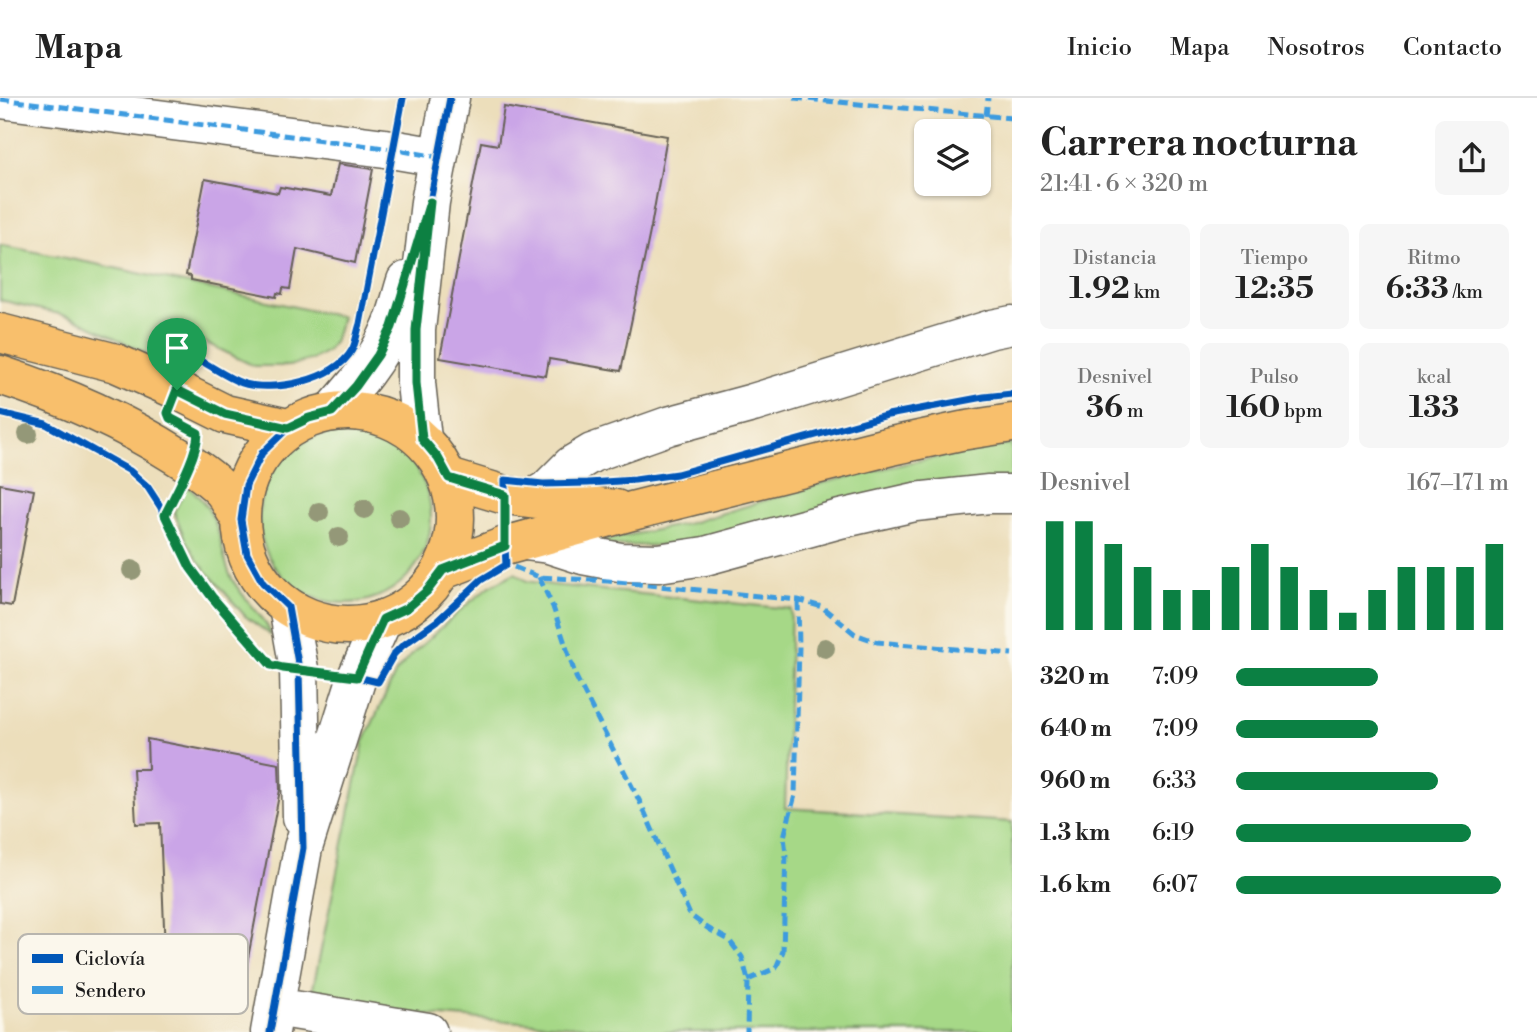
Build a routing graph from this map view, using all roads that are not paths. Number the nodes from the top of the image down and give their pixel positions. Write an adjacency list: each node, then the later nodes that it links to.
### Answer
1 (450, 98): 3 (street)
2 (0, 99): 3 (street)
3 (439, 157): 4 (street)
4 (430, 202): 10 (street); 13 (street)
5 (0, 310): 8 (main road)
6 (1012, 325): 16 (street)
7 (0, 333): 8 (main road)
8 (116, 363): 12 (main road)
9 (0, 375): 18 (main road)
10 (332, 412): 12 (main road); 13 (main road)
11 (1012, 423): 17 (main road)
12 (288, 428): 18 (main road)
13 (422, 439): 14 (main road)
14 (449, 478): 16 (main road); 20 (main road)
15 (1012, 495): 19 (street)
16 (533, 498): 17 (main road)
17 (632, 510): 19 (main road)
18 (241, 520): 21 (main road)
19 (525, 541): 20 (main road)
20 (443, 570): 22 (main road)
21 (288, 607): 22 (main road); 23 (street)
22 (383, 619): 23 (street)
23 (303, 848): 24 (street)
24 (272, 1019): 25 (street)
25 (428, 1032)

